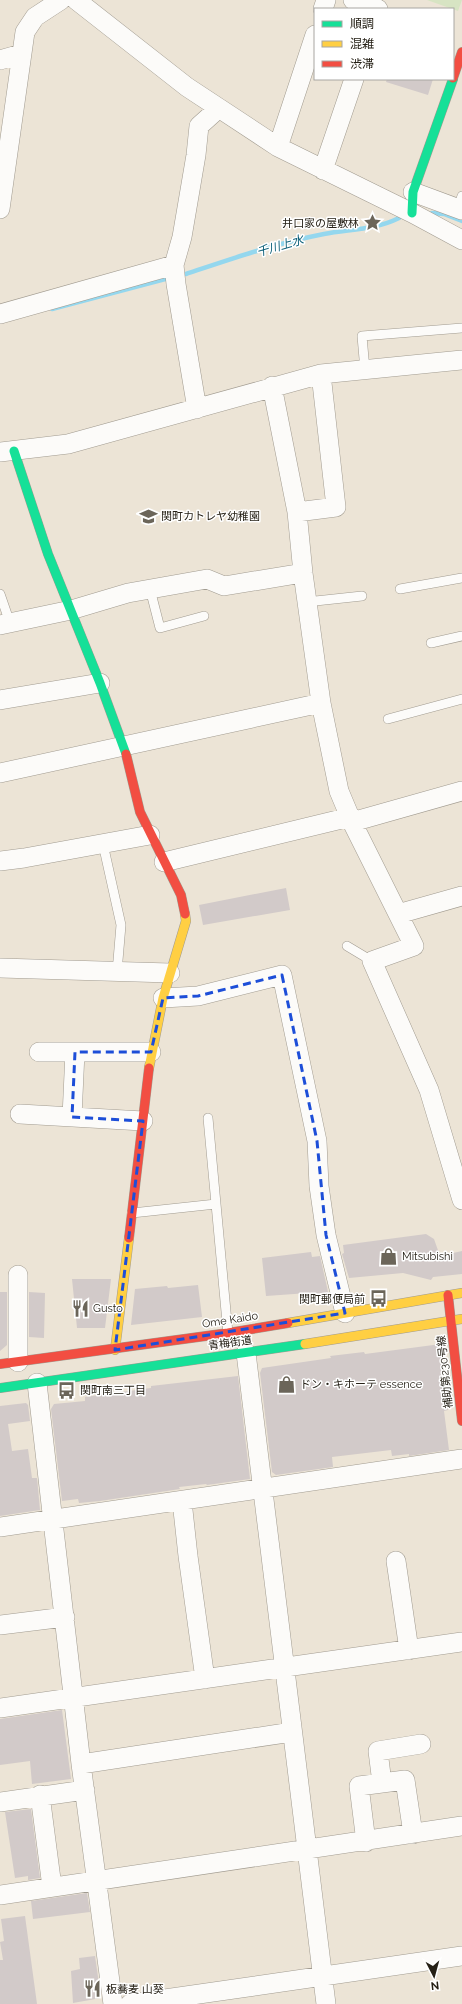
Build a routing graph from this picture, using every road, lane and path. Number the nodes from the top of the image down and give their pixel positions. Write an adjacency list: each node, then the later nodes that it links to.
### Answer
1 (61, 0): 7 (street)
2 (76, 0): 12 (street)
3 (353, 0): 4 (street)
4 (375, 8)
5 (314, 38): 14 (street)
6 (462, 52): 9 (street)
7 (21, 54): 8 (street); 13 (street)
8 (0, 60)
9 (454, 75)
10 (354, 80): 15 (street)
11 (452, 80): 17 (street)
12 (219, 108): 14 (street); 22 (street)
13 (6, 122): 16 (street)
14 (278, 147): 15 (street)
15 (323, 170): 20 (street)
16 (1, 188): 19 (street)
17 (413, 192): 18 (street); 20 (street)
18 (461, 205)
19 (0, 209)
20 (412, 213): 21 (street)
21 (462, 240)
22 (174, 265): 23 (street); 29 (street)
23 (0, 314)
24 (462, 328): 26 (lane)
25 (462, 360): 26 (street)
26 (364, 370): 27 (street)
27 (321, 374): 28 (street); 31 (street)
28 (272, 386): 29 (street); 31 (street)
29 (197, 409): 30 (street)
30 (7, 452): 39 (street)
31 (297, 512): 32 (street)
32 (302, 573): 34 (street); 38 (street)
33 (462, 578): 35 (lane)
34 (150, 589): 39 (street); 40 (lane)
35 (400, 589)
36 (0, 594): 41 (lane)
37 (362, 596): 38 (lane)
38 (306, 602): 47 (street)
39 (71, 610): 41 (street); 44 (street)
40 (204, 616)
41 (5, 624)
42 (462, 636): 43 (lane)
43 (431, 643)
44 (100, 683): 46 (street); 49 (street)
45 (462, 699): 48 (lane)
46 (0, 700)
47 (322, 703): 49 (street); 52 (street)
48 (388, 719)
49 (124, 747): 50 (street); 53 (street)
50 (0, 773)
51 (462, 791): 52 (street)
52 (351, 819): 56 (street); 58 (street)
53 (150, 835): 54 (street); 56 (street)
54 (103, 844): 55 (street); 62 (lane)
55 (0, 861)
56 (164, 862): 63 (street)
57 (462, 896): 58 (street)
58 (398, 914): 60 (street)
59 (347, 946): 60 (lane)
60 (372, 961): 72 (street)
61 (0, 968): 62 (street)
62 (117, 972): 63 (street)
63 (170, 973): 64 (street)
64 (163, 998): 67 (street); 78 (street)
65 (39, 1052): 66 (street)
66 (75, 1052): 67 (street); 69 (street)
67 (151, 1052): 71 (street)
68 (20, 1114): 69 (street)
69 (72, 1117): 71 (street)
70 (208, 1118): 73 (lane)
71 (143, 1121): 74 (street)
72 (462, 1200)
73 (216, 1204): 74 (lane); 81 (lane)
74 (132, 1213): 82 (street)
75 (18, 1275): 84 (street)
76 (462, 1293): 77 (street, Ome Kaido)
77 (448, 1296): 78 (street, Ome Kaido); 80 (street, 補助第230号線)
78 (345, 1312): 81 (street, Ome Kaido)
79 (462, 1319): 80 (street, 青梅街道)
80 (451, 1320): 83 (street, 青梅街道); 87 (street, 補助第230号線)
81 (228, 1333): 82 (street, Ome Kaido)
82 (115, 1350): 84 (street, Ome Kaido)
83 (246, 1353): 85 (street, 青梅街道); 89 (street)
84 (9, 1363)
85 (37, 1383): 86 (street, 青梅街道); 91 (street)
86 (0, 1388)
87 (462, 1421)
88 (462, 1459): 89 (street)
89 (263, 1489): 90 (street); 98 (street)
90 (182, 1501): 91 (street); 99 (street)
91 (53, 1519): 92 (street); 94 (street)
92 (0, 1527)
93 (396, 1561): 97 (street)
94 (65, 1617): 95 (street); 100 (street)
95 (0, 1625)
96 (462, 1642): 97 (street)
97 (408, 1650): 98 (street)
98 (284, 1667): 99 (street); 102 (street)
99 (205, 1679): 100 (street)
100 (75, 1699): 101 (street); 104 (street)
101 (0, 1708)
102 (292, 1732): 104 (street); 112 (street)
103 (421, 1744): 105 (street)
104 (81, 1764): 106 (street)
105 (382, 1783): 110 (street); 111 (street)
106 (85, 1790): 107 (street); 113 (street)
107 (40, 1795): 108 (street); 114 (street)
108 (0, 1802)
109 (462, 1826): 110 (street)
110 (413, 1834): 111 (street)
111 (366, 1842): 112 (street)
112 (306, 1850): 113 (street); 117 (street)
113 (97, 1880): 114 (street); 118 (street)
114 (52, 1887): 115 (street)
115 (0, 1895)
116 (462, 1956): 117 (street)
117 (322, 1975): 119 (street); 120 (street)
118 (113, 2004)
119 (130, 2004)
120 (326, 2004)

